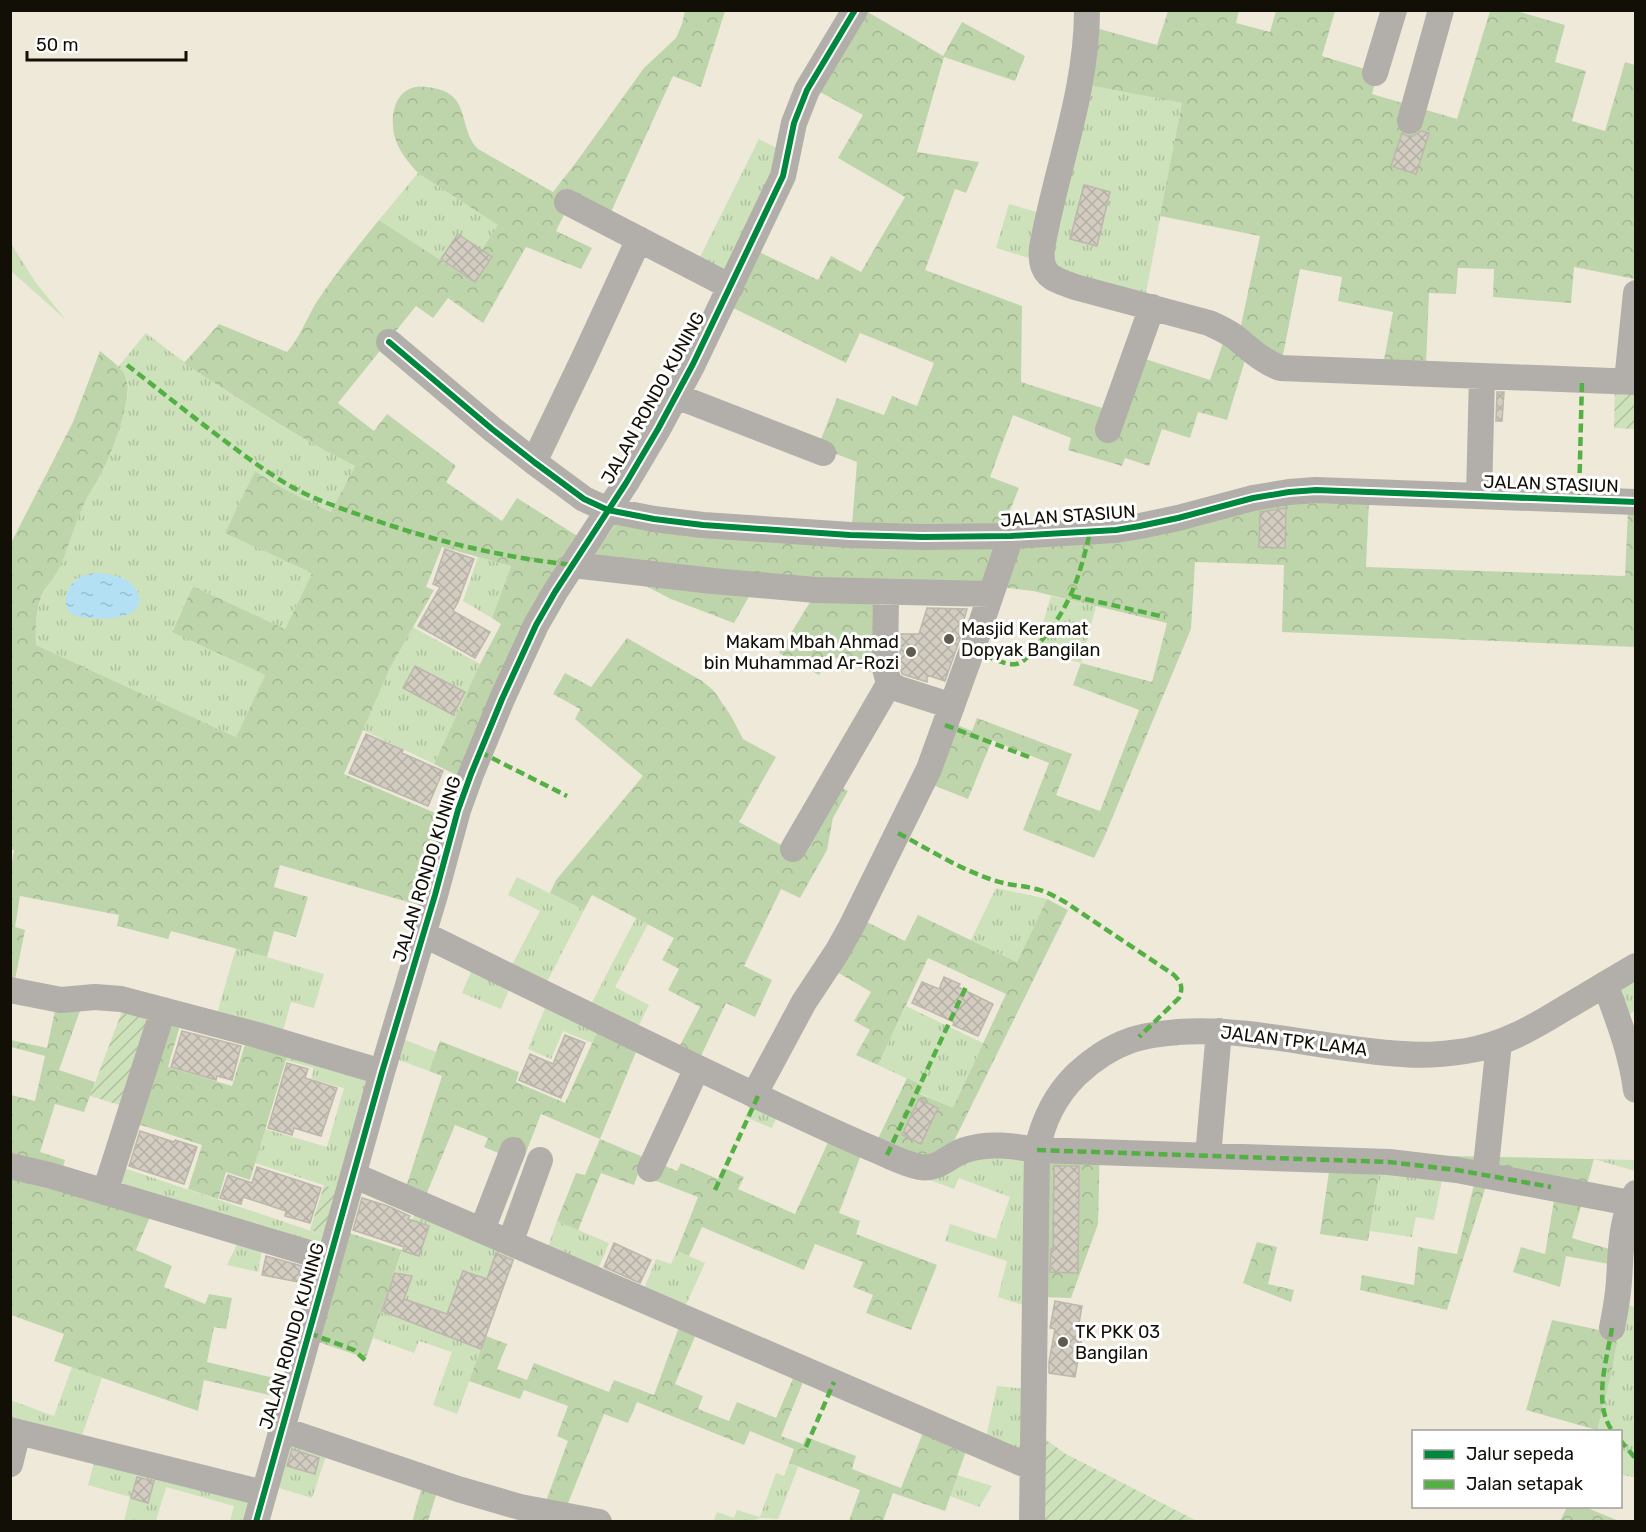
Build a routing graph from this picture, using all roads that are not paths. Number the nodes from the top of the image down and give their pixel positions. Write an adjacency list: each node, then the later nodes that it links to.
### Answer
1 (855, 10): 9 (street, JALAN RONDO KUNING)
2 (1087, 10): 11 (street)
3 (1394, 10): 5 (street)
4 (1441, 10): 6 (street)
5 (1375, 73)
6 (1410, 121)
7 (567, 202): 8 (street)
8 (639, 239): 9 (street); 18 (street)
9 (731, 286): 15 (street, JALAN RONDO KUNING)
10 (1635, 293): 14 (street)
11 (1152, 307): 13 (street); 16 (street)
12 (389, 342): 18 (street, JALAN STASIUN)
13 (1482, 376): 14 (street); 19 (street)
14 (1631, 382)
15 (676, 396): 17 (street); 21 (street, JALAN RONDO KUNING)
16 (1108, 430)
17 (823, 453)
18 (534, 462): 21 (street, JALAN STASIUN)
19 (1479, 496): 20 (street, JALAN STASIUN); 22 (street, JALAN STASIUN)
20 (1635, 502)
21 (608, 510): 22 (street, JALAN STASIUN); 23 (street, JALAN RONDO KUNING)
22 (1011, 536): 25 (street)
23 (573, 565): 24 (street); 29 (street, JALAN RONDO KUNING)
24 (886, 592): 25 (street); 26 (street)
25 (991, 594): 27 (street)
26 (889, 684): 27 (street); 28 (street)
27 (952, 706): 39 (street)
28 (793, 849)
29 (423, 934): 36 (street); 37 (street, JALAN RONDO KUNING)
30 (1635, 966): 31 (street, JALAN TPK LAMA)
31 (1605, 984): 35 (street, JALAN TPK LAMA); 38 (street)
32 (10, 990): 33 (street)
33 (163, 1010): 37 (street); 48 (street)
34 (1219, 1031): 35 (street, JALAN TPK LAMA); 41 (street, JALAN TPK LAMA); 42 (street)
35 (1499, 1043): 47 (street)
36 (697, 1068): 39 (street); 45 (street)
37 (382, 1072): 46 (street, JALAN RONDO KUNING)
38 (1635, 1090)
39 (754, 1095): 41 (street)
40 (513, 1150): 50 (street)
41 (1037, 1150): 42 (street); 57 (street, JALAN TPK LAMA)
42 (1208, 1156): 47 (street)
43 (540, 1160): 51 (street)
44 (10, 1166): 48 (street)
45 (650, 1169)
46 (353, 1175): 50 (street); 52 (street, JALAN RONDO KUNING)
47 (1485, 1175): 49 (street)
48 (105, 1192): 52 (street)
49 (1633, 1198): 53 (street)
50 (482, 1230): 51 (street)
51 (510, 1243): 57 (street)
52 (329, 1259): 54 (street, JALAN RONDO KUNING)
53 (1612, 1328)
54 (281, 1429): 58 (street, JALAN RONDO KUNING); 59 (street)
55 (14, 1431): 56 (street); 58 (street)
56 (10, 1464)
57 (1033, 1468): 62 (street, JALAN TPK LAMA)
58 (263, 1493): 60 (street, JALAN RONDO KUNING)
59 (501, 1512): 61 (street)
60 (256, 1521)
61 (599, 1521)
62 (1032, 1521)

